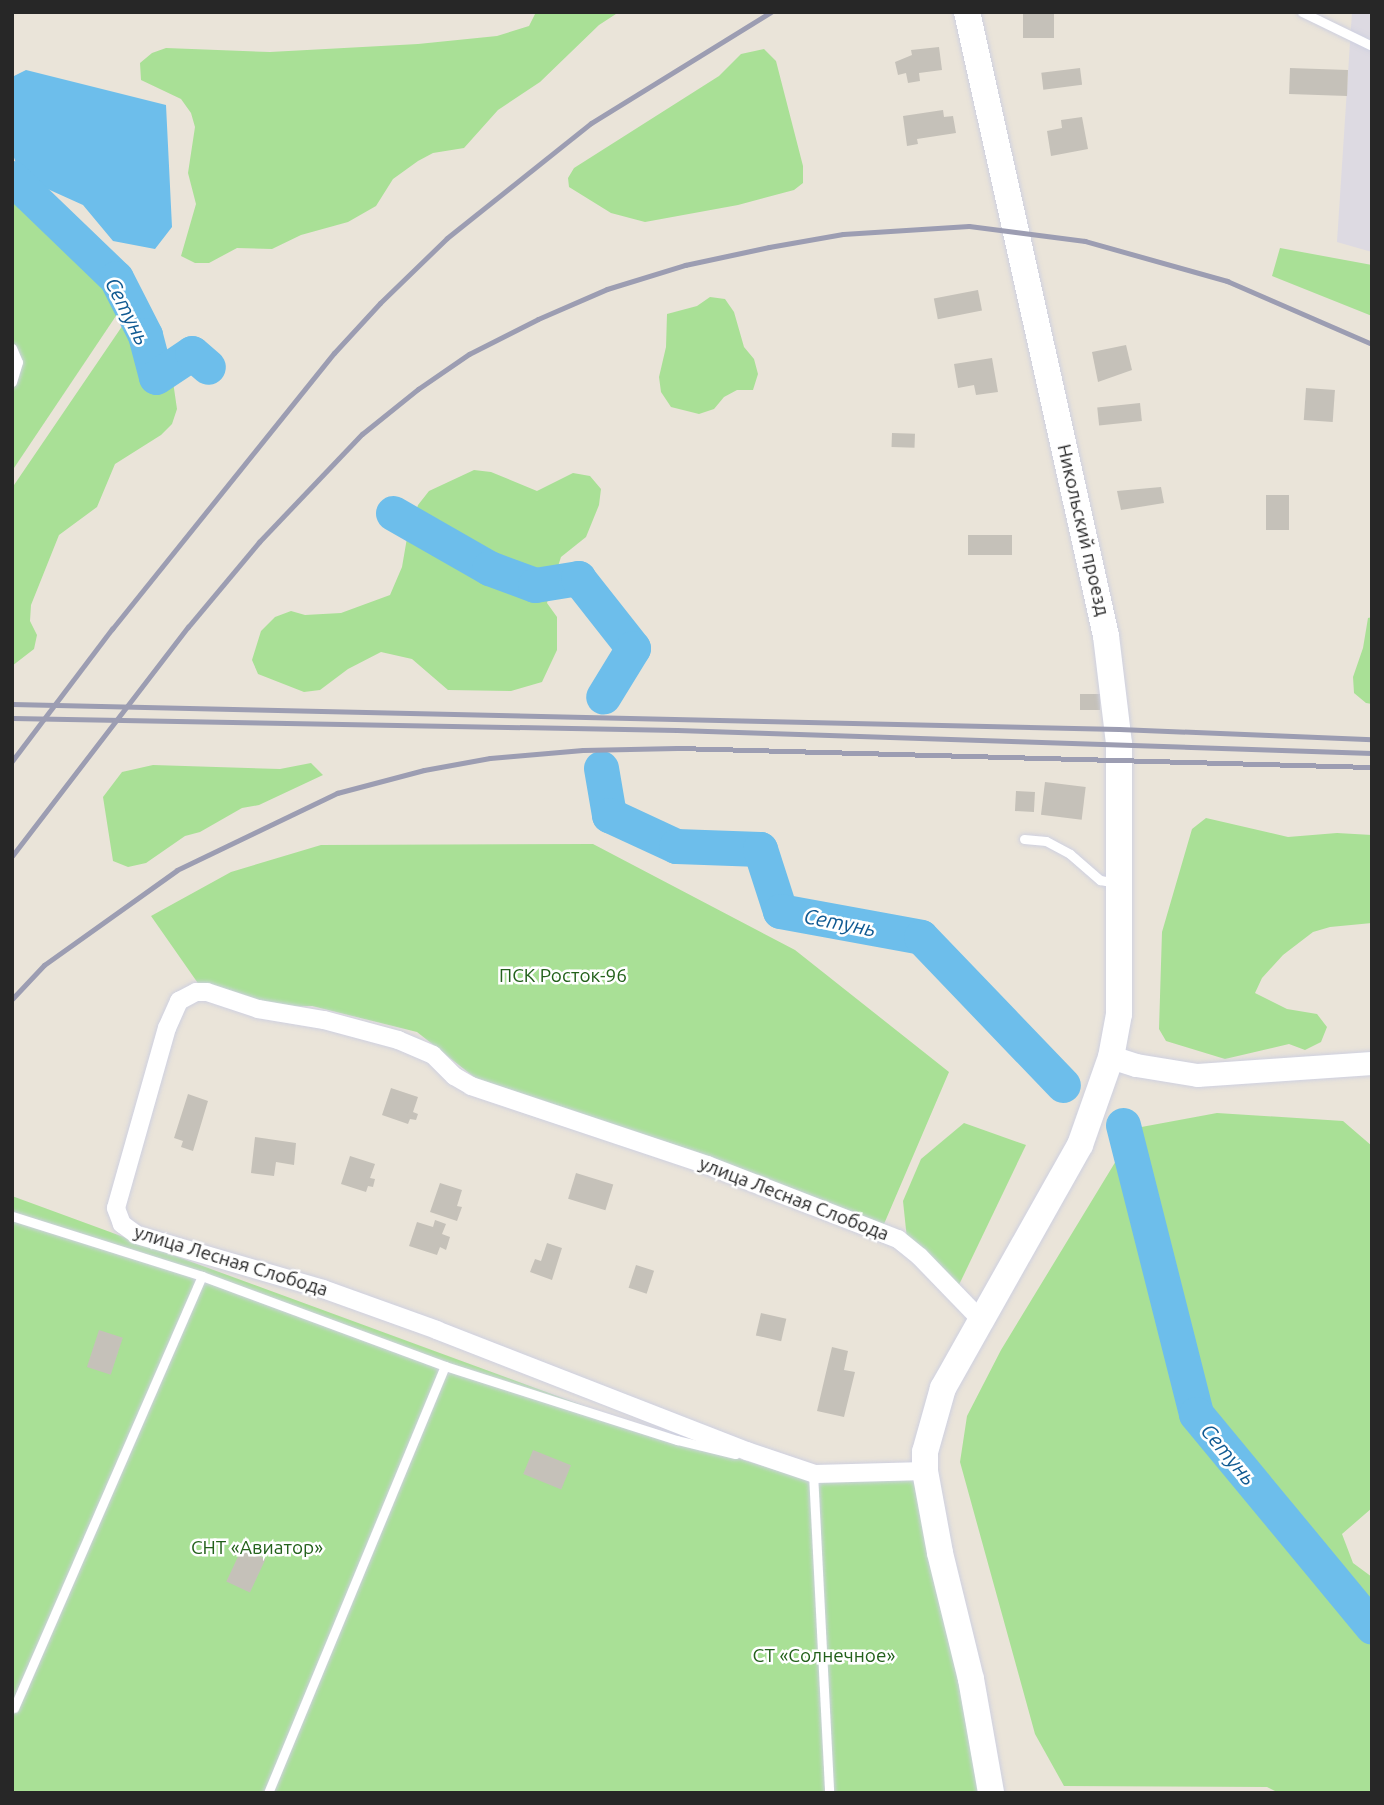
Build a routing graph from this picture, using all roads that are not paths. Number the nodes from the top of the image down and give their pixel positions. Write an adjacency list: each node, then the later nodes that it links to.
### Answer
1 (967, 12): 7 (main road, Никольский проезд)
2 (1302, 12): 3 (lane)
3 (1372, 46)
4 (12, 348): 5 (lane)
5 (12, 382)
6 (1024, 839): 7 (lane)
7 (1118, 884): 8 (main road, Никольский проезд)
8 (1111, 1057): 9 (street); 12 (main road, Никольский проезд)
9 (1372, 1063)
10 (12, 1216): 11 (lane)
11 (202, 1276): 13 (lane); 16 (lane)
12 (981, 1320): 14 (main road, Никольский проезд); 15 (street, улица Лесная Слобода)
13 (445, 1366): 15 (lane); 17 (lane)
14 (925, 1471): 15 (street, улица Лесная Слобода); 19 (main road, Никольский проезд)
15 (815, 1474): 18 (lane)
16 (14, 1708)
17 (268, 1793)
18 (829, 1793)
19 (991, 1793)

